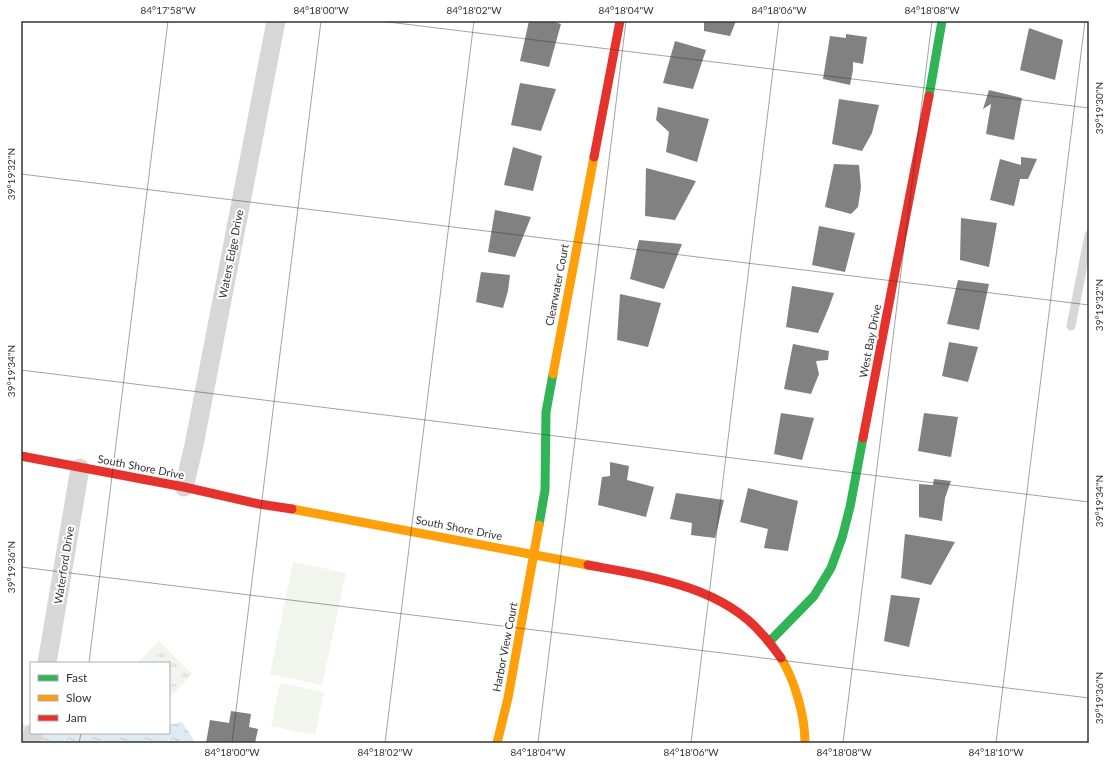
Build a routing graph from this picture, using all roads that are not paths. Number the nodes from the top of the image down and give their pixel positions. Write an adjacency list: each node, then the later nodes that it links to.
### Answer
1 (276, 21): 8 (street, Waters Edge Drive)
2 (620, 21): 9 (street, Clearwater Court)
3 (942, 21): 10 (street, West Bay Drive)
4 (1089, 235): 5 (lane)
5 (1071, 326)
6 (21, 456): 7 (street, South Shore Drive)
7 (80, 468): 8 (street, South Shore Drive); 11 (street, Waterford Drive)
8 (184, 487): 9 (street, South Shore Drive)
9 (535, 555): 10 (street, South Shore Drive); 12 (street, Harbor View Court)
10 (769, 642): 13 (street, South Shore Drive)
11 (47, 662)
12 (497, 743)
13 (805, 743)

